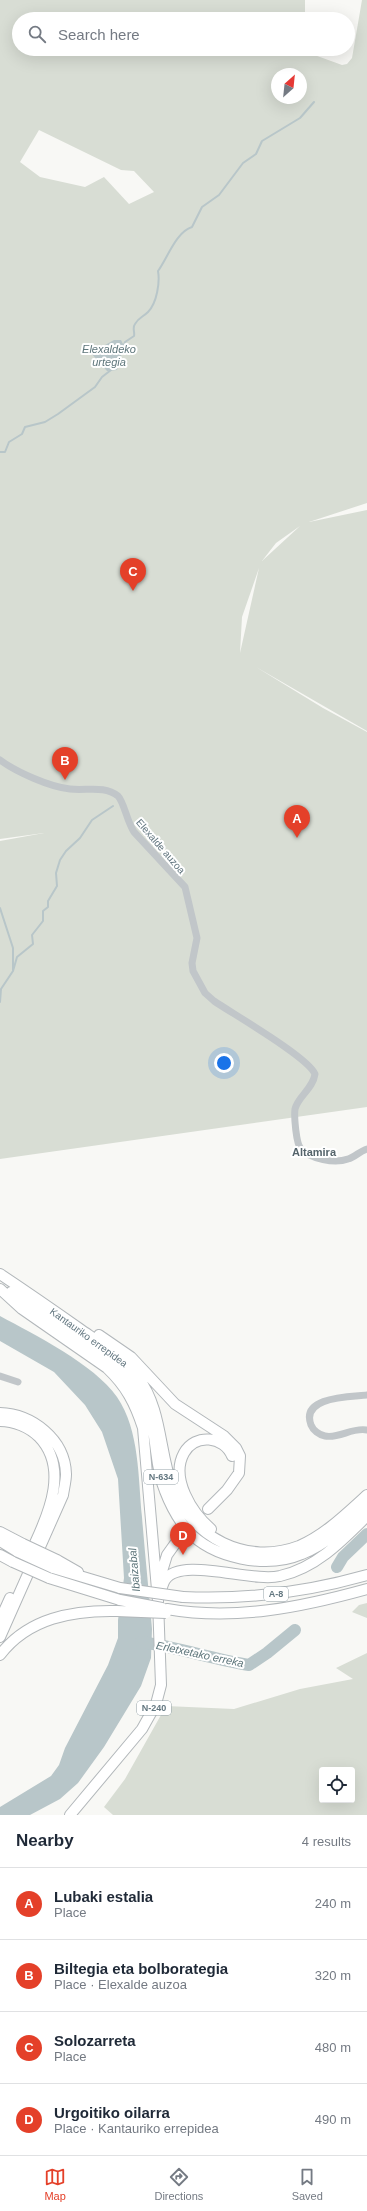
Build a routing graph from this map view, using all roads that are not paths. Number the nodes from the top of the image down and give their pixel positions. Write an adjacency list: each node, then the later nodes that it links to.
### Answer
1 (0, 760): 2 (street, Elexalde auzoa)
2 (367, 1149)
3 (0, 1274): 6 (highway, Kantauriko errepidea / N-634)
4 (0, 1284): 15 (highway, Kantauriko errepidea / N-634)
5 (0, 1289): 23 (highway)
6 (52, 1309): 13 (highway); 21 (highway, Kantauriko errepidea / N-634)
7 (0, 1376): 8 (street)
8 (18, 1382)
9 (367, 1395): 12 (street)
10 (0, 1413): 29 (highway)
11 (0, 1421): 28 (highway)
12 (367, 1430)
13 (228, 1488): 16 (highway); 21 (highway)
14 (367, 1495): 21 (highway, Kantauriko errepidea / N-634)
15 (367, 1506)
16 (208, 1509)
17 (367, 1516): 26 (highway)
18 (0, 1532): 20 (highway)
19 (0, 1541): 20 (highway, A-8)
20 (20, 1548): 24 (highway, A-8, bridge)
21 (257, 1553)
22 (0, 1555): 27 (highway, bridge)
23 (154, 1558): 26 (highway); 26 (highway)
24 (367, 1575)
25 (367, 1589): 27 (highway, A-8)
26 (158, 1601): 31 (highway, N-240)
27 (167, 1611): 30 (highway, bridge)
28 (0, 1620)
29 (0, 1637)
30 (0, 1655)
31 (70, 1815)

